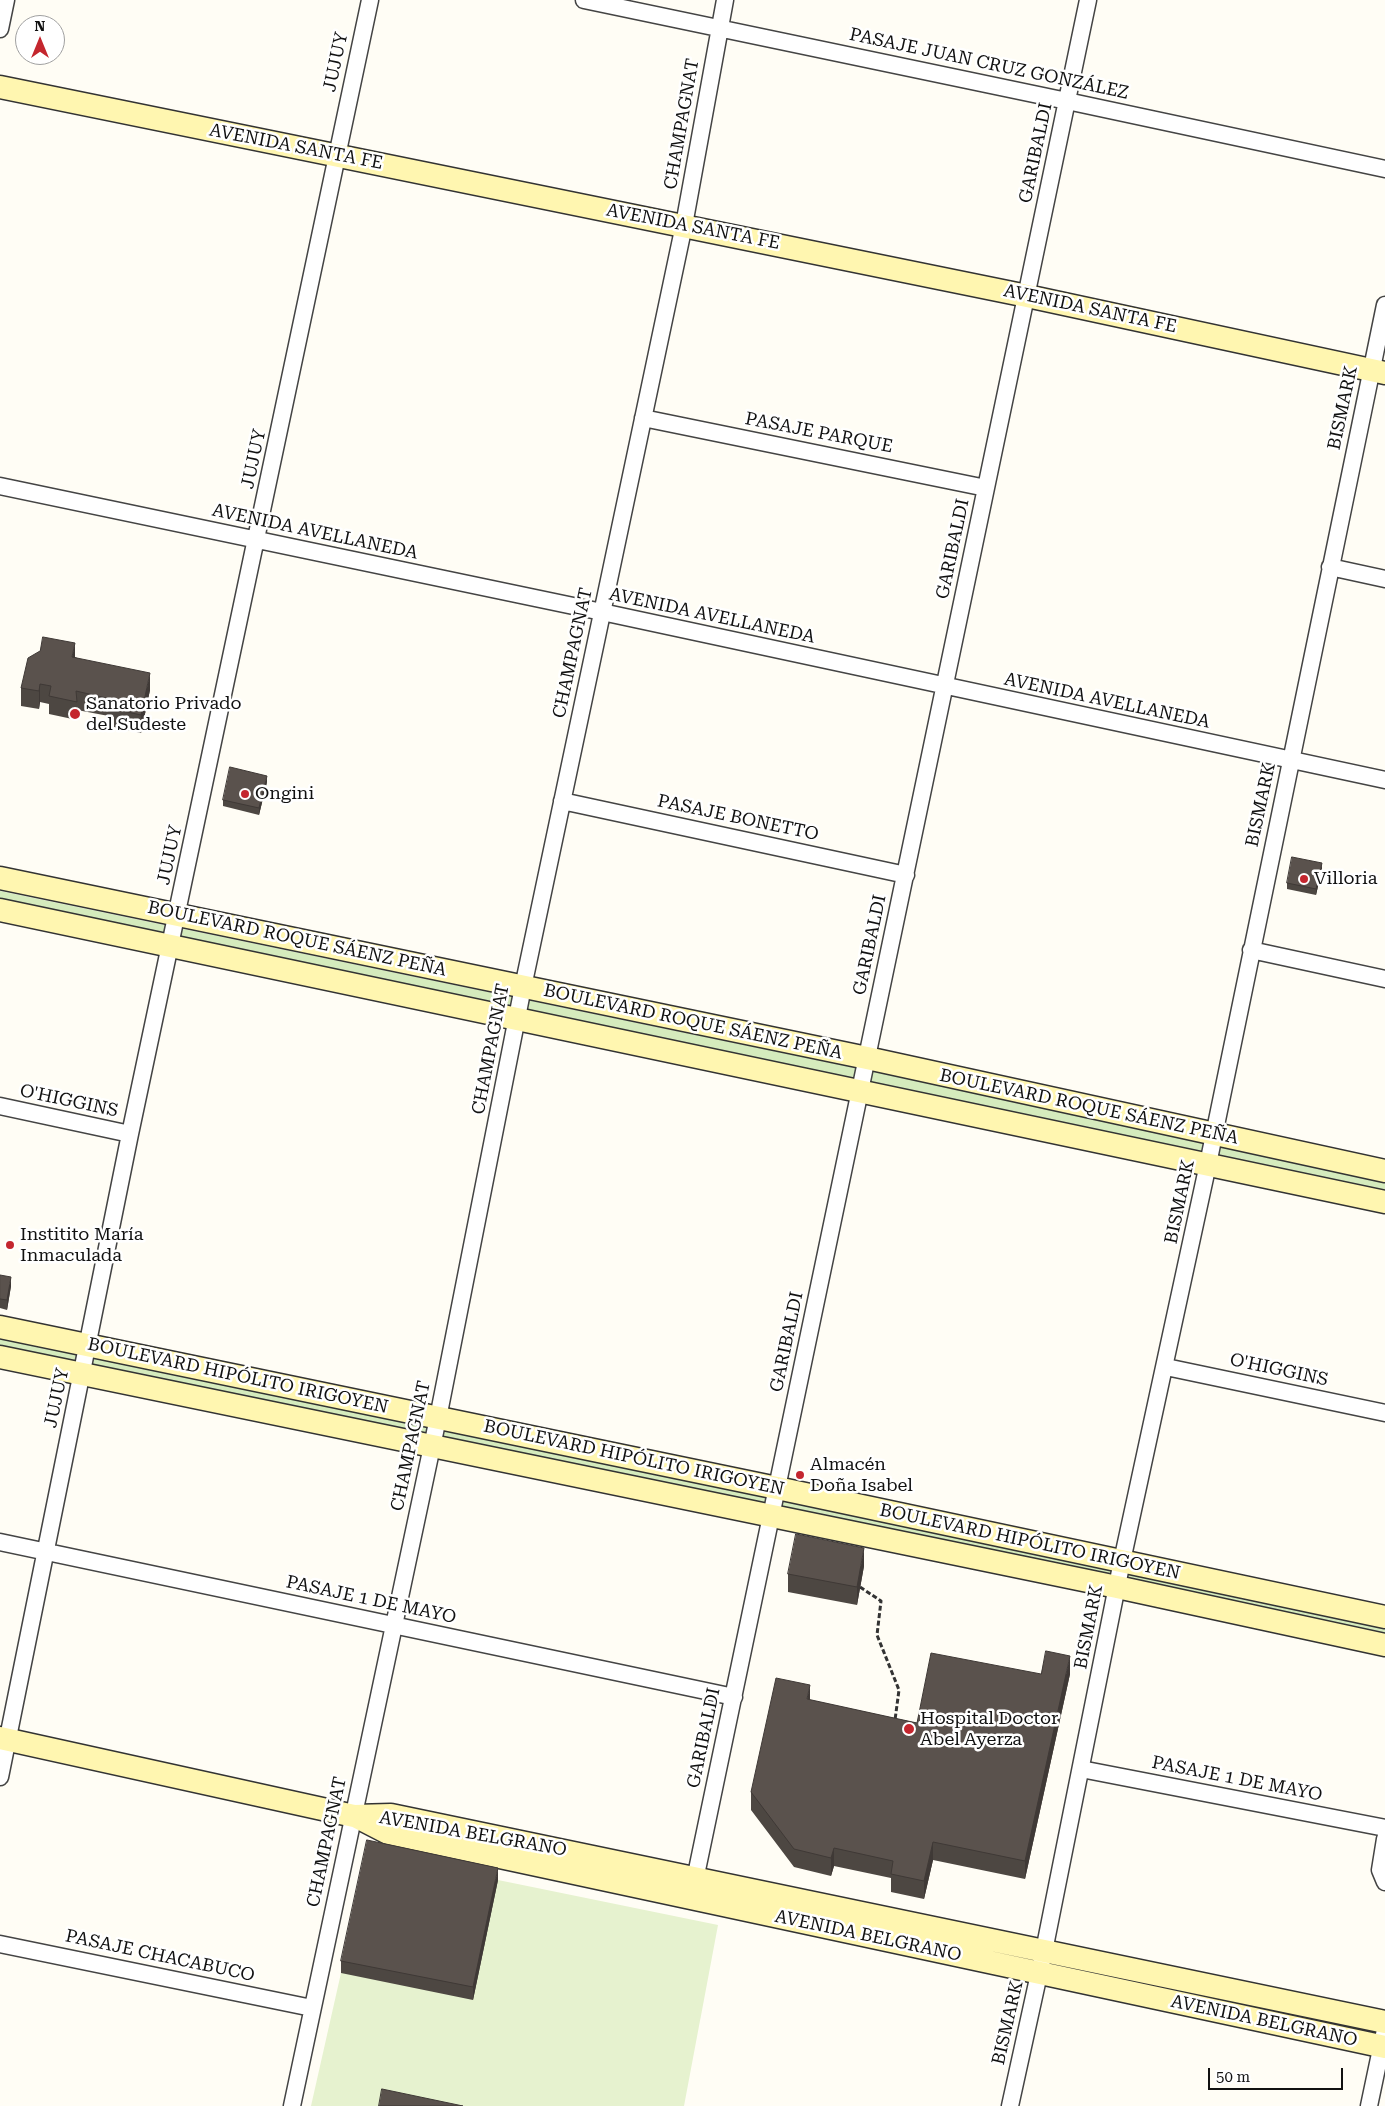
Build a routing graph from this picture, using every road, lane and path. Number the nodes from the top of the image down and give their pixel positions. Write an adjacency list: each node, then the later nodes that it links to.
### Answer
1 (6, 0): 7 (street)
2 (370, 0): 10 (street, JUJUY)
3 (584, 0): 6 (street, PASAJE JUAN CRUZ GONZÁLEZ)
4 (725, 0): 6 (street, CHAMPAGNAT)
5 (1088, 0): 9 (street, GARIBALDI)
6 (719, 28): 9 (street, PASAJE JUAN CRUZ GONZÁLEZ); 12 (street, CHAMPAGNAT)
7 (0, 29)
8 (0, 87): 10 (street, AVENIDA SANTA FE)
9 (1067, 101): 11 (street, PASAJE JUAN CRUZ GONZÁLEZ); 13 (street, GARIBALDI)
10 (337, 156): 12 (street, AVENIDA SANTA FE); 19 (street, JUJUY)
11 (1385, 170)
12 (684, 225): 13 (street, AVENIDA SANTA FE); 16 (street, CHAMPAGNAT)
13 (1027, 296): 15 (street, AVENIDA SANTA FE); 18 (street, GARIBALDI)
14 (1385, 304): 15 (street, BISMARK)
15 (1378, 371): 20 (street, BISMARK)
16 (643, 418): 18 (street, PASAJE PARQUE); 22 (street, CHAMPAGNAT)
17 (0, 486): 19 (street, AVENIDA AVELLANEDA)
18 (986, 488): 23 (street, GARIBALDI)
19 (257, 540): 22 (street, AVENIDA AVELLANEDA); 30 (street, JUJUY)
20 (1330, 567): 21 (street); 24 (street, BISMARK)
21 (1385, 579)
22 (602, 612): 23 (street, AVENIDA AVELLANEDA); 26 (street, CHAMPAGNAT)
23 (945, 687): 24 (street, AVENIDA AVELLANEDA); 27 (street, GARIBALDI)
24 (1290, 760): 25 (street, AVENIDA AVELLANEDA); 32 (street, BISMARK)
25 (1385, 780)
26 (562, 801): 27 (street, PASAJE BONETTO); 34 (street, CHAMPAGNAT)
27 (906, 875): 36 (street, GARIBALDI)
28 (0, 878): 30 (street, BOULEVARD ROQUE SÁENZ PEÑA)
29 (0, 910): 31 (street, BOULEVARD ROQUE SÁENZ PEÑA)
30 (178, 914): 31 (street, JUJUY); 34 (street, BOULEVARD ROQUE SÁENZ PEÑA)
31 (171, 945): 35 (street, BOULEVARD ROQUE SÁENZ PEÑA); 39 (street, JUJUY)
32 (1251, 950): 33 (street); 40 (street, BISMARK)
33 (1385, 979)
34 (523, 987): 35 (street, CHAMPAGNAT); 36 (street, BOULEVARD ROQUE SÁENZ PEÑA)
35 (517, 1019): 37 (street, BOULEVARD ROQUE SÁENZ PEÑA); 50 (street, CHAMPAGNAT)
36 (867, 1058): 37 (street, GARIBALDI); 40 (street, BOULEVARD ROQUE SÁENZ PEÑA)
37 (860, 1090): 41 (street, BOULEVARD ROQUE SÁENZ PEÑA); 52 (street, GARIBALDI)
38 (0, 1106): 39 (street, O'HIGGINS)
39 (130, 1134): 45 (street, JUJUY)
40 (1214, 1134): 41 (street, BISMARK); 42 (street, BOULEVARD ROQUE SÁENZ PEÑA)
41 (1208, 1164): 43 (street, BOULEVARD ROQUE SÁENZ PEÑA); 47 (street, BISMARK)
42 (1385, 1171)
43 (1385, 1202)
44 (0, 1327): 45 (street, BOULEVARD HIPÓLITO IRIGOYEN)
45 (88, 1345): 48 (street, JUJUY); 50 (street, BOULEVARD HIPÓLITO IRIGOYEN)
46 (0, 1357): 48 (street, BOULEVARD HIPÓLITO IRIGOYEN)
47 (1166, 1366): 49 (street, O'HIGGINS); 56 (street, BISMARK)
48 (82, 1374): 51 (street, BOULEVARD HIPÓLITO IRIGOYEN); 55 (street, JUJUY)
49 (1385, 1413)
50 (438, 1418): 51 (street, CHAMPAGNAT); 52 (street, BOULEVARD HIPÓLITO IRIGOYEN)
51 (432, 1447): 53 (street, BOULEVARD HIPÓLITO IRIGOYEN); 60 (street, CHAMPAGNAT)
52 (777, 1488): 53 (street, GARIBALDI); 56 (street, BOULEVARD HIPÓLITO IRIGOYEN)
53 (772, 1516): 58 (street, BOULEVARD HIPÓLITO IRIGOYEN); 62 (street, GARIBALDI)
54 (0, 1542): 55 (street, PASAJE 1 DE MAYO)
55 (45, 1551): 60 (street, PASAJE 1 DE MAYO); 64 (street, JUJUY)
56 (1122, 1561): 58 (street, BISMARK); 59 (street, BOULEVARD HIPÓLITO IRIGOYEN)
57 (860, 1587): 63 (path)
58 (1117, 1587): 61 (street, BOULEVARD HIPÓLITO IRIGOYEN); 65 (street, BISMARK)
59 (1385, 1617)
60 (394, 1625): 62 (street, PASAJE 1 DE MAYO); 67 (street, CHAMPAGNAT)
61 (1385, 1645)
62 (734, 1697): 71 (street, GARIBALDI)
63 (894, 1726)
64 (4, 1739): 66 (street, JUJUY); 67 (street, AVENIDA BELGRANO)
65 (1081, 1769): 68 (street, PASAJE 1 DE MAYO); 73 (street, BISMARK)
66 (0, 1777)
67 (354, 1816): 71 (street, AVENIDA BELGRANO); 74 (street, CHAMPAGNAT)
68 (1385, 1828)
69 (1385, 1839): 70 (street)
70 (1385, 1882)
71 (694, 1888): 73 (street, AVENIDA BELGRANO)
72 (0, 1944): 74 (street, PASAJE CHACABUCO)
73 (1042, 1961): 75 (street, AVENIDA BELGRANO); 76 (street, AVENIDA BELGRANO); 78 (street, BISMARK)
74 (312, 2008): 77 (street, CHAMPAGNAT)
75 (1385, 2022)
76 (1384, 2041): 79 (street)
77 (292, 2106)
78 (1010, 2106)
79 (1369, 2106)

